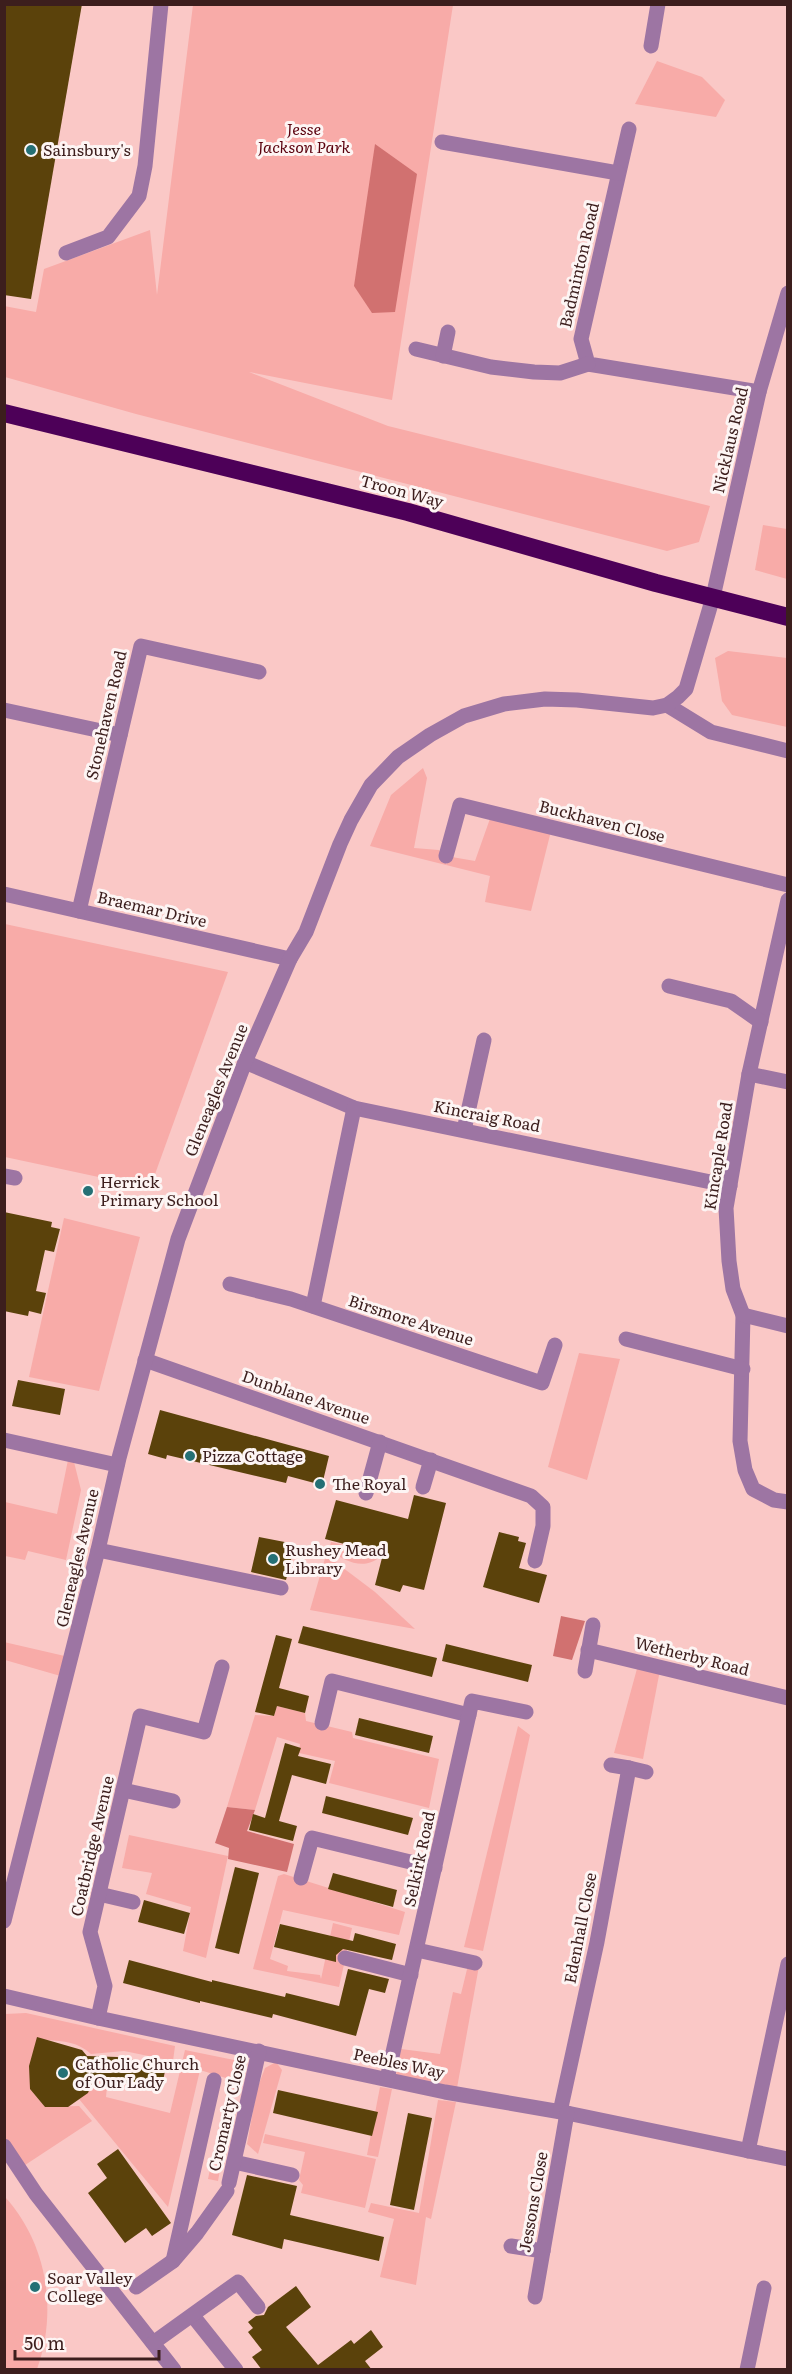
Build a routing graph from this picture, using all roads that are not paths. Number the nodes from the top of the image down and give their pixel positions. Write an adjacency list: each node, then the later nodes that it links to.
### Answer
1 (161, 4): 7 (street)
2 (653, 5): 3 (street)
3 (651, 46)
4 (629, 129): 6 (street, Badminton Road)
5 (442, 142): 6 (street)
6 (618, 173): 13 (street, Badminton Road)
7 (66, 253)
8 (788, 293): 10 (street, Nicklaus Road)
9 (448, 332): 12 (street)
10 (781, 336): 14 (street, Nicklaus Road)
11 (416, 349): 12 (street)
12 (443, 356): 13 (street)
13 (588, 364): 14 (street)
14 (759, 392): 16 (street, Nicklaus Road)
15 (4, 413): 16 (highway, Troon Way)
16 (713, 597): 17 (highway, Troon Way); 19 (street)
17 (788, 616)
18 (259, 672): 21 (street, Stonehaven Road)
19 (667, 705): 22 (street); 28 (street, Gleneagles Avenue)
20 (4, 710): 21 (street)
21 (120, 735): 27 (street, Stonehaven Road)
22 (788, 751)
23 (446, 856): 24 (street, Buckhaven Close)
24 (788, 885)
25 (4, 894): 27 (street, Braemar Drive)
26 (788, 900): 30 (street, Kincaple Road)
27 (79, 911): 28 (street, Braemar Drive)
28 (290, 959): 32 (street, Gleneagles Avenue)
29 (669, 986): 30 (street)
30 (761, 1022): 33 (street, Kincaple Road)
31 (484, 1040): 36 (street)
32 (244, 1062): 35 (street, Kincraig Road); 44 (street, Gleneagles Avenue)
33 (749, 1074): 34 (street); 37 (street, Kincaple Road)
34 (788, 1082)
35 (354, 1108): 36 (street, Kincraig Road); 39 (street)
36 (465, 1130): 37 (street, Kincraig Road)
37 (730, 1186): 40 (street, Kincaple Road)
38 (230, 1284): 39 (street, Birsmore Avenue)
39 (313, 1306): 43 (street, Birsmore Avenue)
40 (743, 1315): 41 (street); 45 (street, Kincaple Road)
41 (788, 1326)
42 (626, 1339): 45 (street)
43 (555, 1345)
44 (145, 1360): 47 (street, Dunblane Avenue); 49 (street, Gleneagles Avenue)
45 (742, 1369): 52 (street, Kincaple Road)
46 (4, 1440): 49 (street)
47 (380, 1442): 48 (street, Dunblane Avenue); 51 (street)
48 (431, 1460): 50 (street); 54 (street, Dunblane Avenue)
49 (117, 1465): 53 (street, Gleneagles Avenue)
50 (423, 1487)
51 (366, 1493)
52 (788, 1502)
53 (98, 1550): 55 (street); 73 (street, Gleneagles Avenue)
54 (535, 1561)
55 (281, 1588)
56 (593, 1625): 57 (street)
57 (588, 1650): 59 (street); 60 (street, Wetherby Road)
58 (222, 1667): 67 (street, Coatbridge Avenue)
59 (585, 1671)
60 (788, 1698)
61 (526, 1713): 62 (street)
62 (469, 1715): 63 (street); 69 (street, Selkirk Road)
63 (322, 1722)
64 (611, 1765): 65 (street)
65 (629, 1768): 66 (street); 84 (street, Edenhall Close)
66 (646, 1772)
67 (123, 1790): 68 (street); 71 (street, Coatbridge Avenue)
68 (173, 1801)
69 (435, 1868): 70 (street); 74 (street, Selkirk Road)
70 (301, 1878)
71 (99, 1894): 72 (street); 80 (street, Coatbridge Avenue)
72 (133, 1902)
73 (4, 1922)
74 (417, 1950): 76 (street); 78 (street, Selkirk Road)
75 (345, 1958): 78 (street)
76 (475, 1963)
77 (788, 1964): 86 (street)
78 (411, 1975): 82 (street, Selkirk Road)
79 (4, 1996): 80 (street, Peebles Way)
80 (98, 2018): 81 (street, Peebles Way)
81 (259, 2051): 82 (street, Peebles Way); 88 (street, Cromarty Close)
82 (387, 2079): 84 (street, Peebles Way)
83 (214, 2080): 92 (street)
84 (563, 2112): 86 (street, Peebles Way); 91 (street, Jessons Close)
85 (4, 2146): 98 (street)
86 (748, 2151): 87 (street, Peebles Way)
87 (788, 2159)
88 (234, 2162): 89 (street); 92 (street, Cromarty Close)
89 (292, 2175)
90 (511, 2246): 91 (street)
91 (543, 2252): 95 (street, Jessons Close)
92 (173, 2260): 93 (street)
93 (136, 2287)
94 (764, 2288): 101 (street)
95 (534, 2297)
96 (258, 2307): 97 (street)
97 (193, 2316): 98 (street); 100 (street)
98 (153, 2343): 99 (street)
99 (174, 2370)
100 (236, 2370)
101 (747, 2370)

